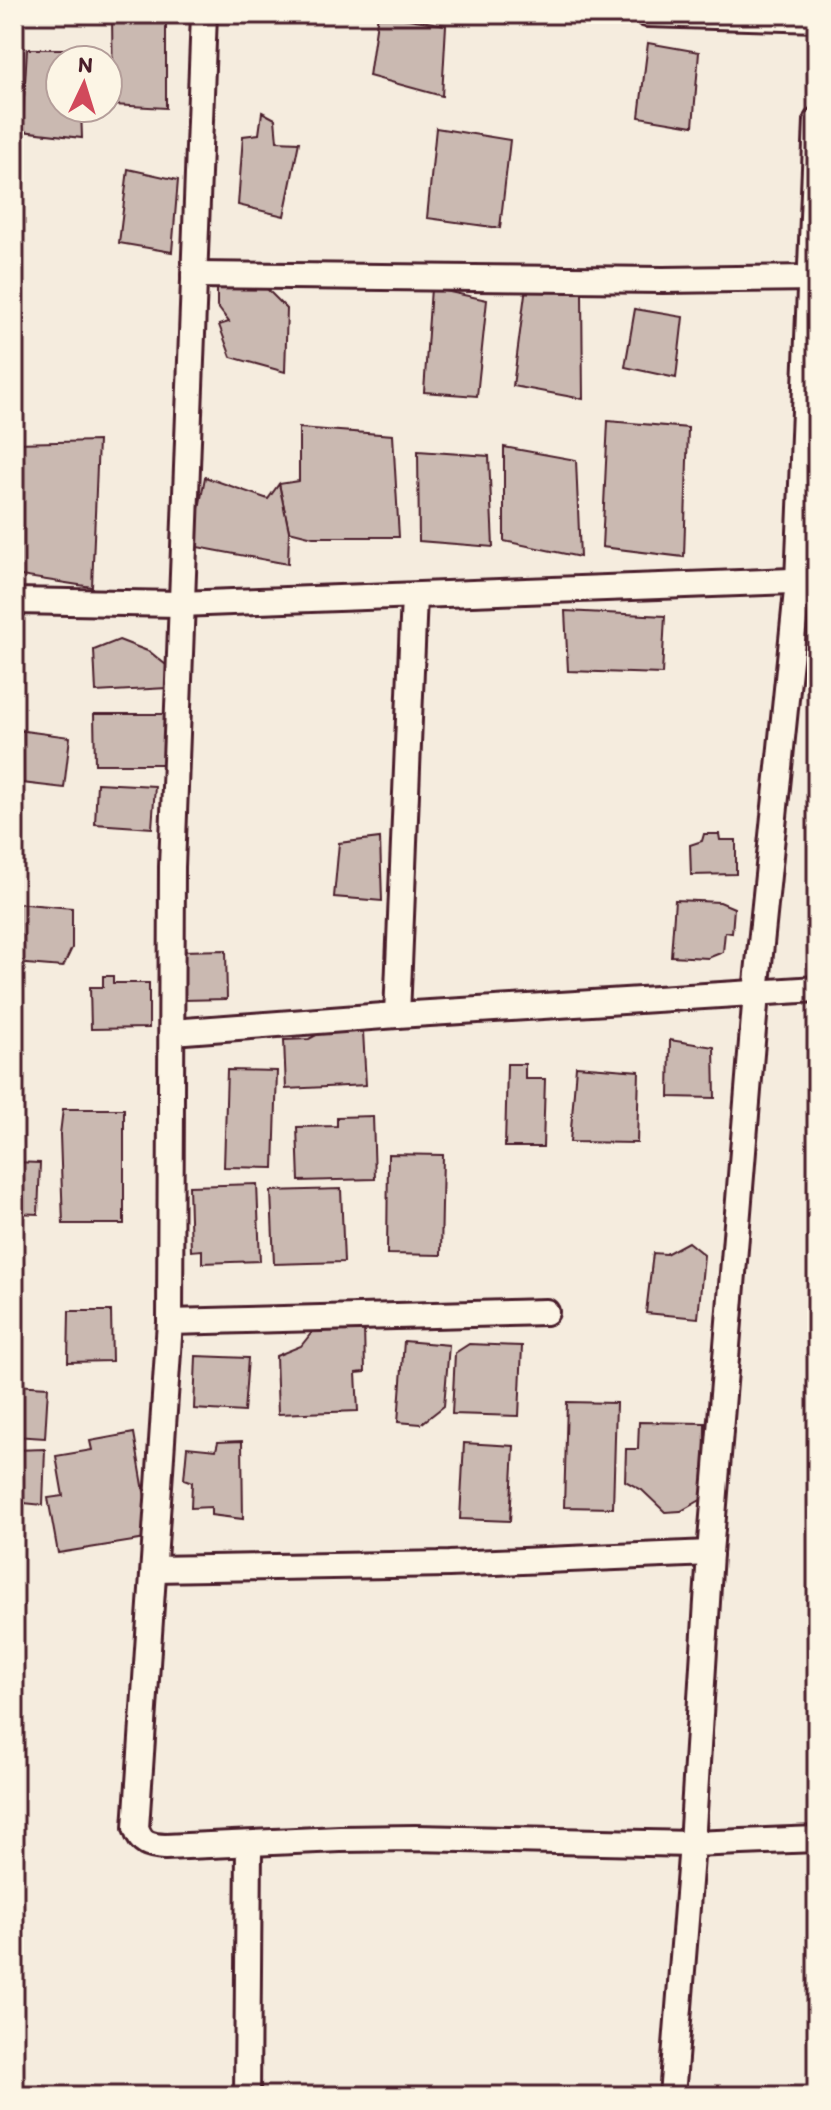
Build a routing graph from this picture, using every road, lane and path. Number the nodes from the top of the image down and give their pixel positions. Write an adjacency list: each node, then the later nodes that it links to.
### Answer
1 (204, 14): 5 (street)
2 (647, 14): 3 (street)
3 (817, 19)
4 (817, 120): 6 (street)
5 (194, 275): 6 (street); 10 (street)
6 (814, 278): 7 (street)
7 (807, 580): 8 (street); 12 (street)
8 (414, 596): 10 (street); 13 (street)
9 (14, 601): 10 (street)
10 (180, 604): 14 (street)
11 (817, 989): 12 (street)
12 (756, 993): 13 (street); 17 (street)
13 (397, 1015): 14 (street)
14 (172, 1032): 16 (street)
15 (546, 1312): 16 (street)
16 (170, 1322): 18 (street)
17 (710, 1553): 18 (street); 20 (street)
18 (154, 1569): 21 (street)
19 (817, 1839): 20 (street)
20 (692, 1844): 21 (street); 23 (street)
21 (249, 1845): 22 (street)
22 (247, 2096)
23 (672, 2096)

